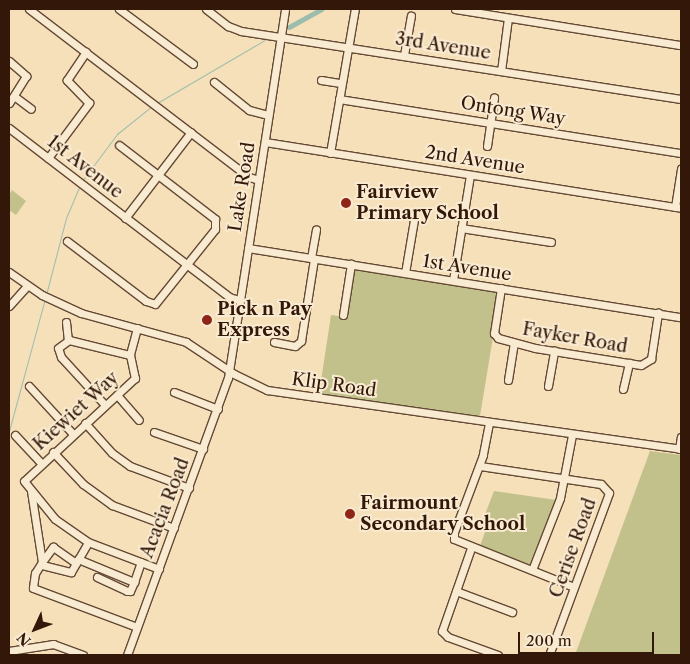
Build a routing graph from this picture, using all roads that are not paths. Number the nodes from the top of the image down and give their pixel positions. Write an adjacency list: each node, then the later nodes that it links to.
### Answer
1 (29, 9): 13 (street)
2 (119, 9): 16 (street)
3 (206, 9): 10 (street, 3rd Avenue)
4 (286, 9): 10 (street, Lake Road)
5 (355, 9): 12 (street)
6 (455, 9): 7 (street)
7 (490, 12): 9 (street)
8 (411, 16): 14 (street)
9 (508, 18): 11 (street); 17 (street)
10 (281, 36): 12 (street, 3rd Avenue); 27 (street, Lake Road)
11 (681, 45)
12 (349, 47): 14 (street, 3rd Avenue); 20 (street)
13 (86, 52): 30 (street); 36 (street)
14 (404, 55): 17 (street, 3rd Avenue)
15 (9, 61): 21 (street)
16 (193, 64)
17 (501, 71): 24 (street, 3rd Avenue)
18 (321, 80): 20 (street)
19 (214, 82): 27 (street)
20 (341, 83): 23 (street)
21 (14, 96): 25 (street); 26 (street)
22 (494, 98): 28 (street)
23 (339, 99): 28 (street, Ontong Way); 34 (street)
24 (681, 99)
25 (9, 103)
26 (31, 109)
27 (268, 115): 31 (street, Lake Road)
28 (490, 123): 33 (street); 35 (street, Ontong Way)
29 (9, 128): 36 (street, 1st Avenue)
30 (191, 132): 38 (street); 40 (street)
31 (265, 142): 34 (street, 2nd Avenue); 40 (street, Lake Road)
32 (119, 145): 38 (street)
33 (487, 146)
34 (330, 152): 39 (street, 2nd Avenue)
35 (681, 153)
36 (48, 158): 42 (street, 1st Avenue)
37 (681, 168): 41 (street)
38 (158, 175): 42 (street); 51 (street)
39 (470, 175): 41 (street, 2nd Avenue); 44 (street)
40 (258, 180): 48 (street, Lake Road)
41 (678, 208)
42 (126, 218): 51 (street, 1st Avenue)
43 (414, 220): 53 (street)
44 (461, 228): 47 (street); 54 (street)
45 (316, 229): 49 (street)
46 (67, 241): 51 (street)
47 (551, 242)
48 (248, 248): 49 (street, 1st Avenue); 57 (street, Lake Road)
49 (313, 258): 50 (street, 1st Avenue); 65 (street)
50 (351, 264): 53 (street, 1st Avenue); 60 (street)
51 (187, 265): 57 (street, 1st Avenue)
52 (9, 272): 55 (street, Klip Road)
53 (405, 273): 54 (street, 1st Avenue)
54 (453, 280): 56 (street, 1st Avenue)
55 (27, 286): 58 (street); 63 (street, Klip Road)
56 (500, 288): 59 (street, 1st Avenue); 66 (street, Fayker Road)
57 (240, 300): 70 (street, Lake Road)
58 (9, 306)
59 (658, 313): 61 (street, 1st Avenue); 69 (street, Fayker Road)
60 (343, 315)
61 (681, 317)
62 (66, 322): 64 (street)
63 (137, 328): 68 (street, Kiewiet Way); 70 (street, Klip Road)
64 (68, 340): 68 (street); 77 (street)
65 (274, 342)
66 (514, 343): 67 (street, Fayker Road); 71 (street)
67 (554, 351): 69 (street, Fayker Road); 73 (street)
68 (130, 355): 76 (street, Kiewiet Way)
69 (629, 362): 74 (street)
70 (229, 370): 78 (street, Acacia Road); 81 (street, Klip Road)
71 (508, 380)
72 (29, 386): 83 (street)
73 (548, 386)
74 (624, 389)
75 (174, 392): 78 (street)
76 (117, 395): 77 (street, Kiewiet Way); 79 (street)
77 (105, 406): 80 (street, Kiewiet Way)
78 (218, 409): 87 (street, Acacia Road)
79 (139, 420)
80 (85, 423): 83 (street, Kiewiet Way); 93 (street)
81 (489, 423): 84 (street, Klip Road); 91 (street)
82 (154, 432): 87 (street)
83 (73, 434): 89 (street, Kiewiet Way)
84 (572, 434): 88 (street, Klip Road); 92 (street)
85 (15, 435): 90 (street)
86 (681, 437): 88 (street)
87 (203, 449): 93 (street, Acacia Road)
88 (680, 449)
89 (53, 452): 90 (street, Kiewiet Way); 95 (street)
90 (41, 463): 94 (street, Kiewiet Way)
91 (480, 466): 92 (street, Cerise Road); 97 (street)
92 (565, 479): 102 (street); 105 (street, Cerise Road)
93 (189, 488): 95 (street, Acacia Road)
94 (30, 490): 96 (street); 100 (street)
95 (174, 528): 101 (street, Acacia Road)
96 (88, 542): 98 (street); 99 (street)
97 (471, 548): 102 (street); 106 (street)
98 (77, 561): 100 (street); 100 (street); 104 (street)
99 (141, 562): 101 (street); 104 (street)
100 (42, 564): 108 (street)
101 (158, 569): 108 (street, Acacia Road)
102 (532, 570): 105 (street)
103 (98, 577): 104 (street)
104 (134, 582)
105 (574, 586): 113 (street, Cerise Road)
106 (456, 591): 107 (street); 112 (street)
107 (512, 612)
108 (137, 627): 111 (street, Acacia Road)
109 (9, 651): 110 (street)
110 (83, 655)
111 (127, 655)
112 (498, 655)
113 (550, 655)

